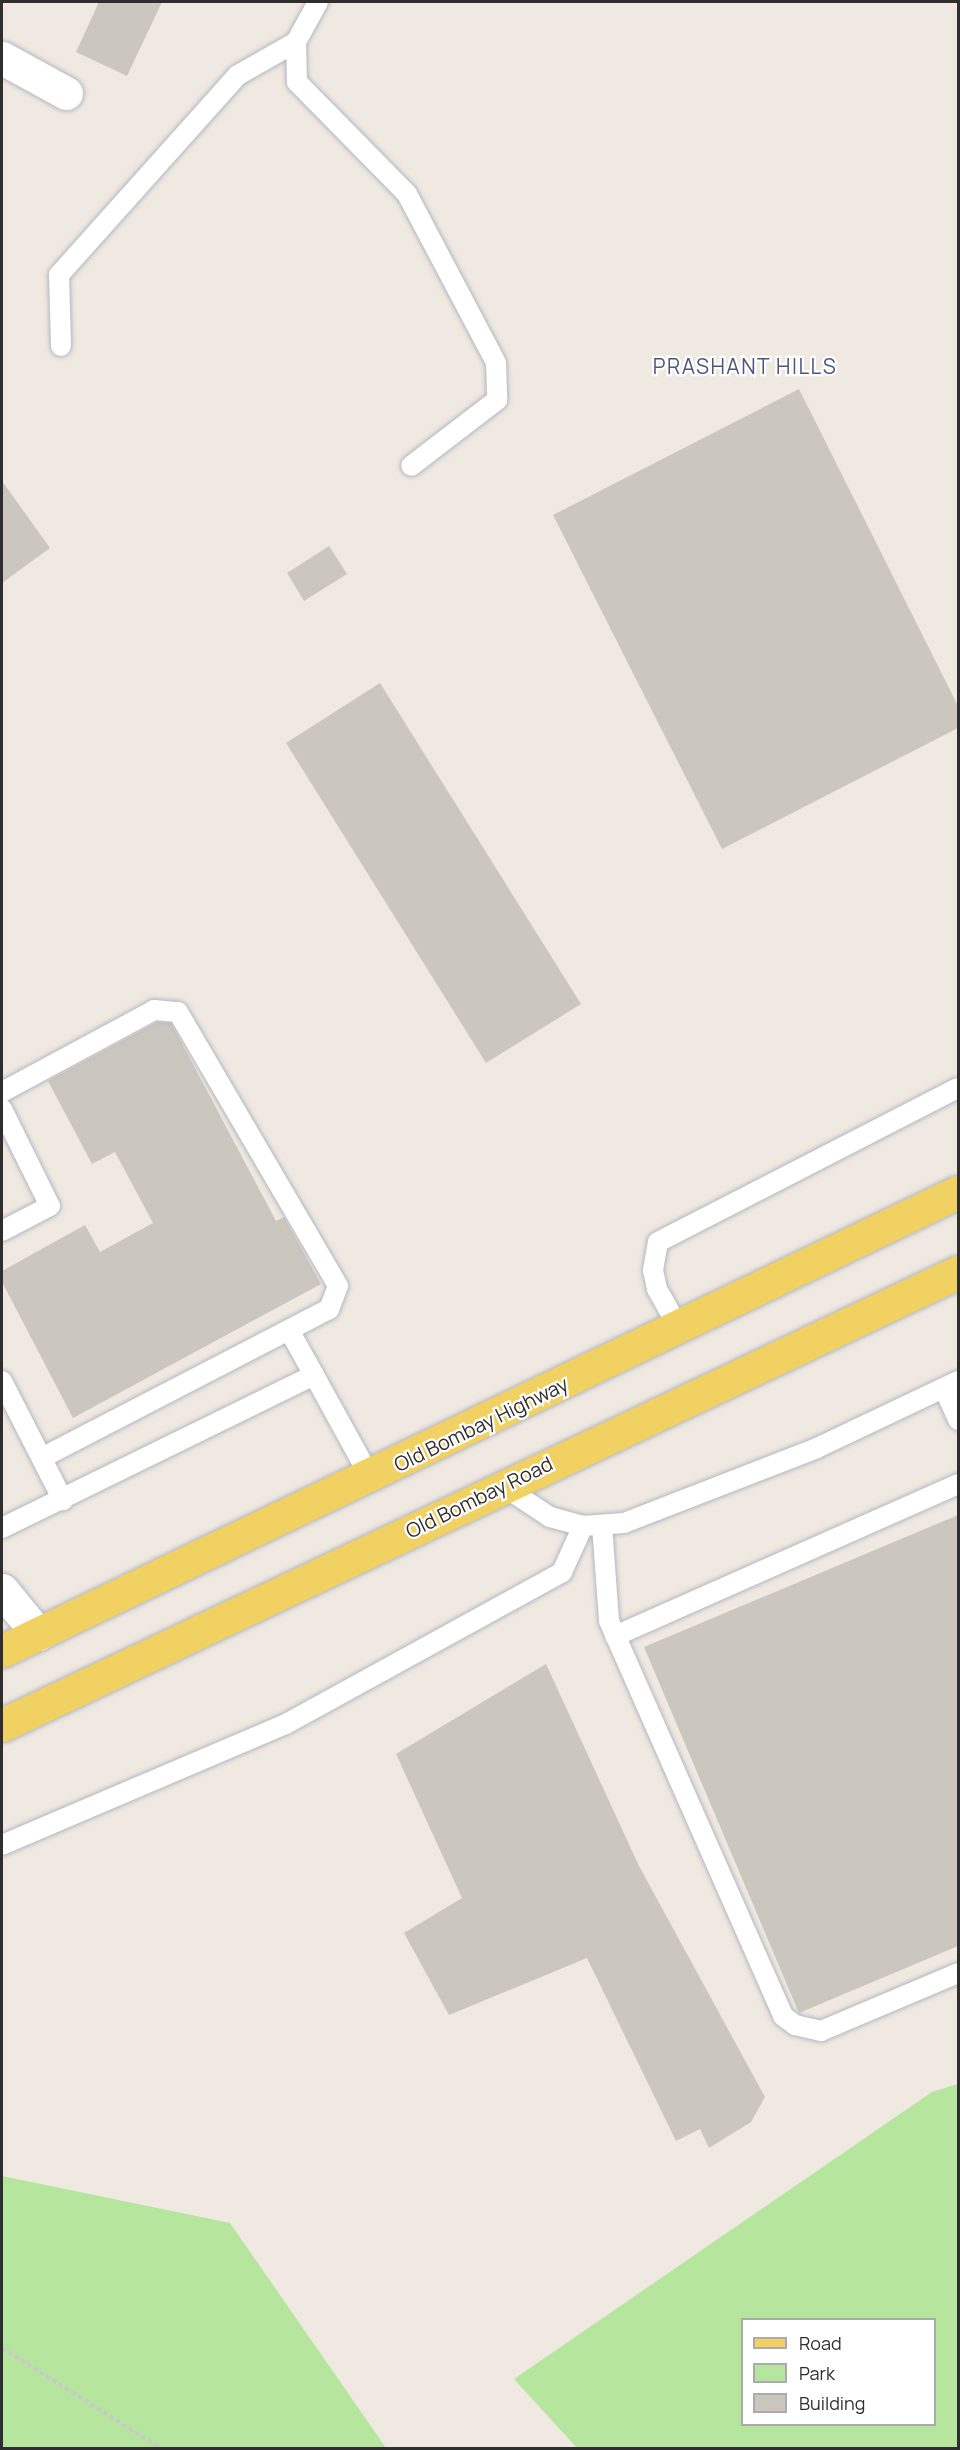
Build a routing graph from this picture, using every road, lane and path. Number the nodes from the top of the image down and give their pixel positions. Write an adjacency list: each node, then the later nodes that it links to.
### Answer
1 (318, 2): 2 (lane)
2 (296, 42): 5 (lane); 6 (lane)
3 (2, 58): 4 (street)
4 (66, 93)
5 (61, 346)
6 (411, 466)
7 (958, 1088): 13 (lane)
8 (2, 1092): 14 (lane)
9 (2, 1109): 11 (lane)
10 (958, 1192): 13 (main road, Old Bombay Highway)
11 (2, 1231)
12 (958, 1272): 22 (main road, Old Bombay Road)
13 (679, 1328): 20 (main road, Old Bombay Highway)
14 (289, 1330): 15 (lane); 19 (lane)
15 (314, 1375): 20 (lane); 23 (lane)
16 (2, 1381): 19 (lane)
17 (951, 1385): 18 (lane); 24 (lane)
18 (958, 1420)
19 (42, 1458): 23 (lane)
20 (370, 1477): 27 (main road, Old Bombay Highway)
21 (958, 1484): 28 (lane)
22 (503, 1486): 24 (lane); 30 (main road, Old Bombay Road)
23 (63, 1500): 25 (lane)
24 (592, 1526): 28 (lane); 31 (lane)
25 (2, 1528)
26 (2, 1590): 27 (street)
27 (38, 1634): 29 (main road, Old Bombay Highway)
28 (615, 1636): 32 (lane)
29 (2, 1652)
30 (2, 1725)
31 (2, 1845)
32 (958, 1972)
33 (2, 2348): 34 (path)
34 (160, 2448)

